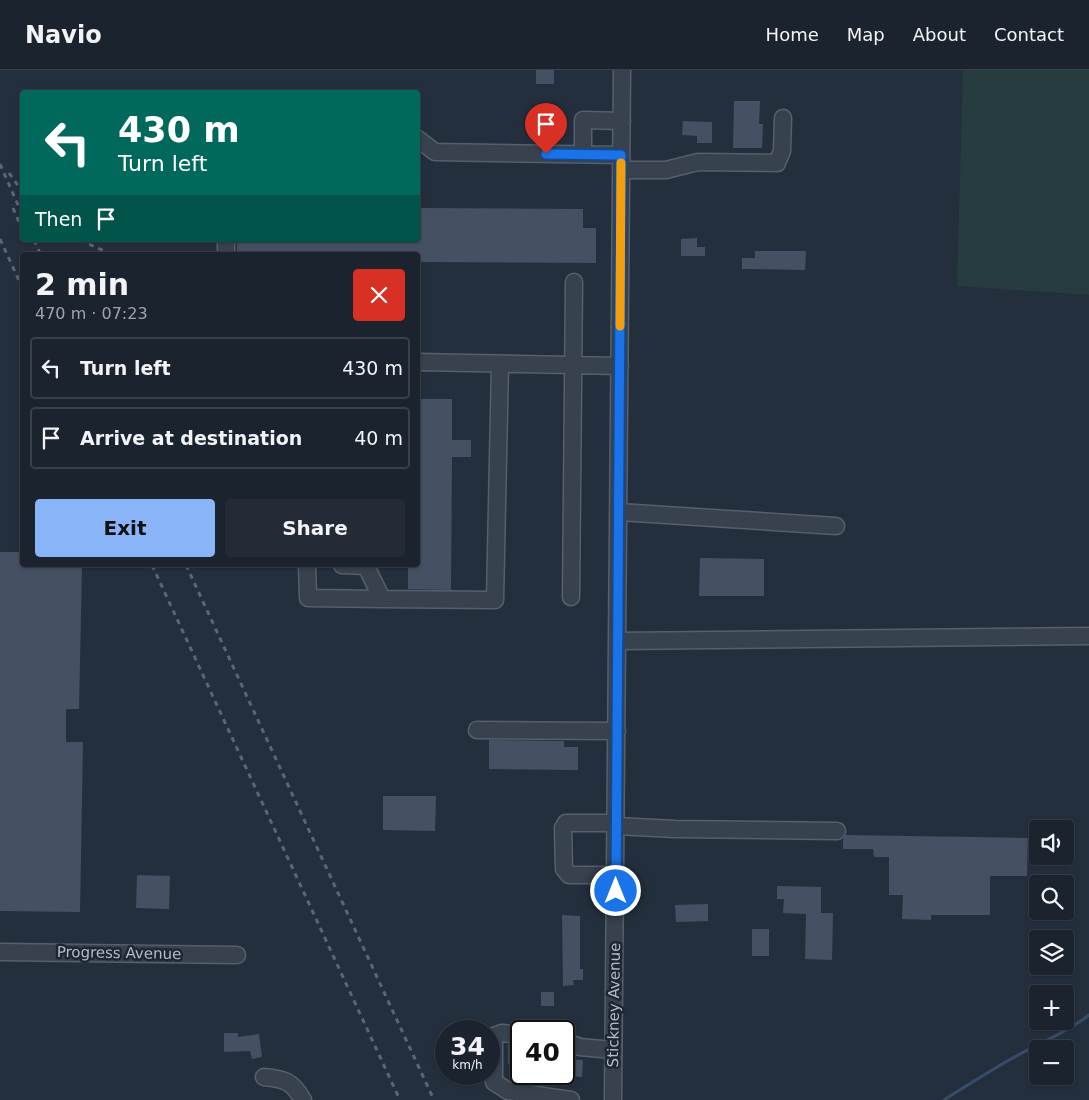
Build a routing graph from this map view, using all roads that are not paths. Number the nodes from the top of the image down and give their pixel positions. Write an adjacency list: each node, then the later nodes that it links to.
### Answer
1 (622, 70): 3 (street, Stickney Avenue)
2 (782, 118): 6 (street)
3 (622, 120): 5 (street); 6 (street, Stickney Avenue)
4 (420, 141): 5 (street)
5 (582, 154): 6 (street)
6 (621, 162): 11 (street, Stickney Avenue)
7 (574, 282): 10 (street)
8 (420, 362): 9 (street)
9 (500, 364): 10 (street); 17 (street)
10 (574, 365): 11 (street); 16 (street)
11 (620, 366): 12 (street, Stickney Avenue)
12 (618, 512): 13 (street); 19 (street, Stickney Avenue)
13 (836, 526)
14 (307, 567): 17 (street)
15 (366, 567): 17 (street)
16 (571, 597)
17 (382, 599)
18 (1089, 636): 19 (street)
19 (618, 640): 21 (street, Stickney Avenue)
20 (477, 730): 21 (street)
21 (617, 731): 22 (street, Stickney Avenue)
22 (616, 825): 23 (street); 24 (street, Stickney Avenue); 24 (street)
23 (837, 831)
24 (616, 875): 29 (street, Stickney Avenue)
25 (0, 952): 26 (street, Progress Avenue)
26 (237, 955)
27 (510, 1034): 32 (street)
28 (575, 1045): 29 (street)
29 (613, 1050): 33 (street, Stickney Avenue)
30 (264, 1078): 31 (street)
31 (303, 1100)
32 (571, 1100)
33 (613, 1100)

